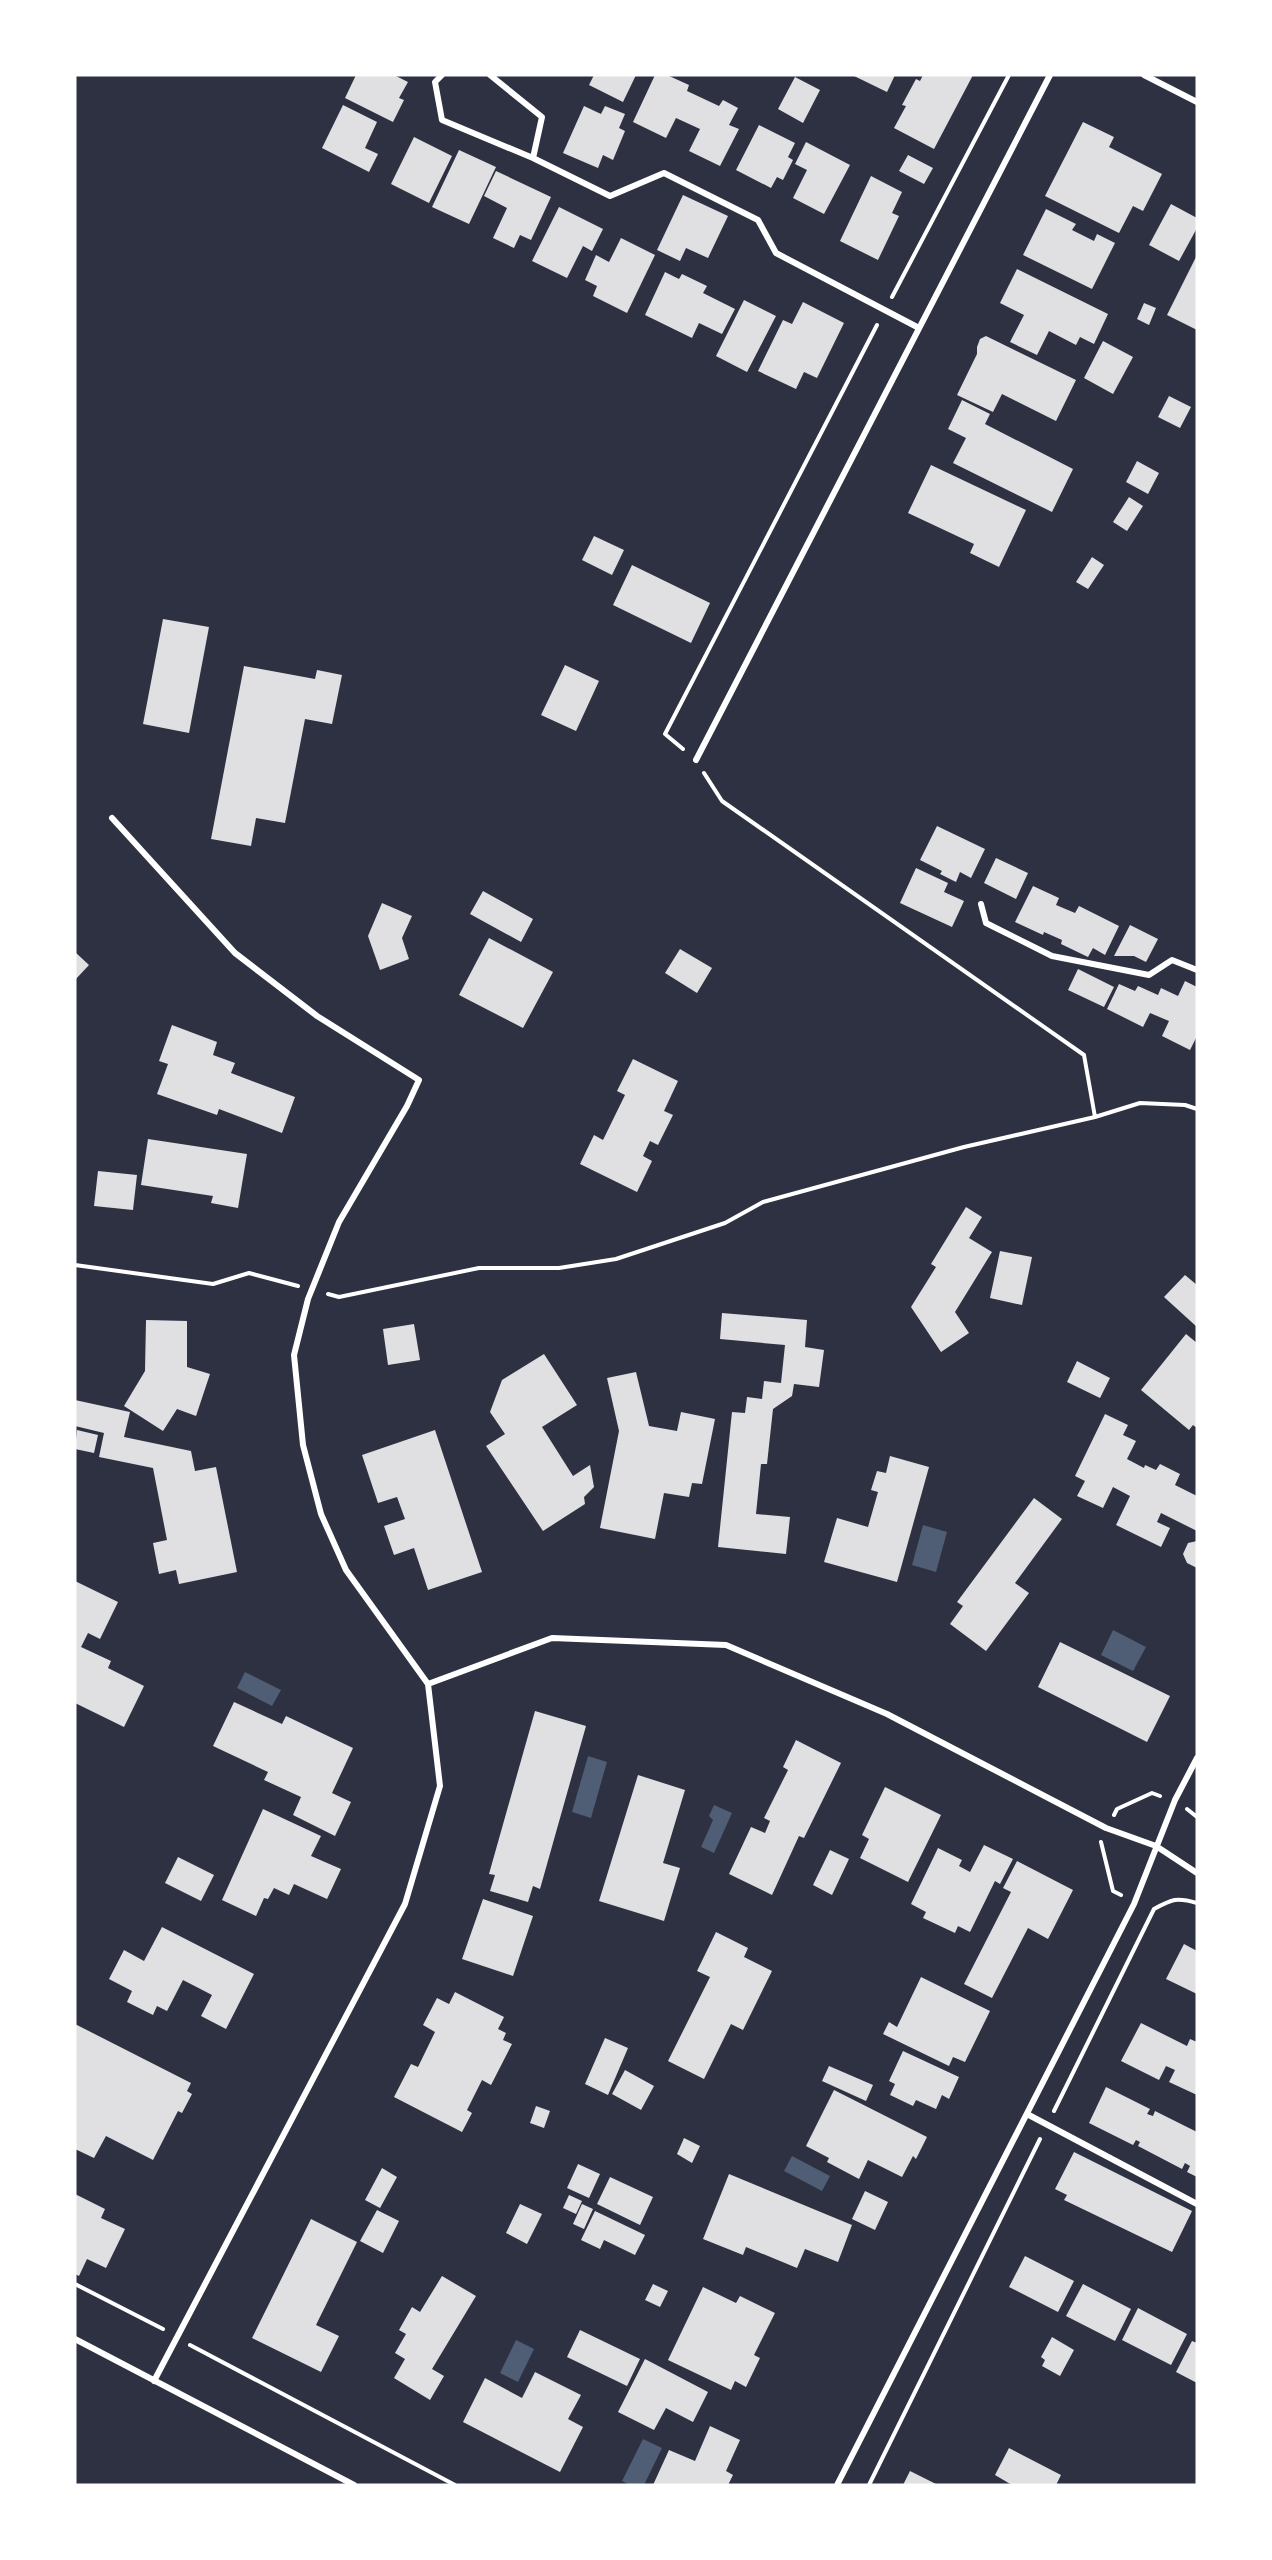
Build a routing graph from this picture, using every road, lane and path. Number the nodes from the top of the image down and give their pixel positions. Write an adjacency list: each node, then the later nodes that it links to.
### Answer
1 (442, 75): 7 (street)
2 (490, 75): 7 (street)
3 (1009, 75): 8 (path)
4 (1050, 75): 9 (street)
5 (1144, 75): 6 (street)
6 (1197, 102)
7 (533, 158): 8 (street)
8 (885, 309): 9 (street); 10 (path)
9 (919, 328): 10 (street)
10 (696, 760): 15 (path)
11 (112, 818): 17 (street)
12 (981, 904): 13 (street)
13 (1197, 970)
14 (1197, 1109): 15 (path)
15 (1095, 1117): 17 (path)
16 (75, 1265): 17 (path)
17 (311, 1290): 18 (street)
18 (428, 1684): 20 (street); 27 (street)
19 (1197, 1758): 20 (street)
20 (1156, 1846): 21 (street); 23 (street)
21 (1197, 1873)
22 (1197, 1903): 24 (path)
23 (1026, 2114): 24 (street); 32 (street)
24 (1047, 2125): 25 (street); 33 (path)
25 (1197, 2204)
26 (75, 2284): 27 (path)
27 (177, 2337): 29 (street); 31 (path)
28 (75, 2339): 29 (street)
29 (154, 2381): 30 (street)
30 (354, 2485)
31 (455, 2485)
32 (837, 2485)
33 (869, 2485)

